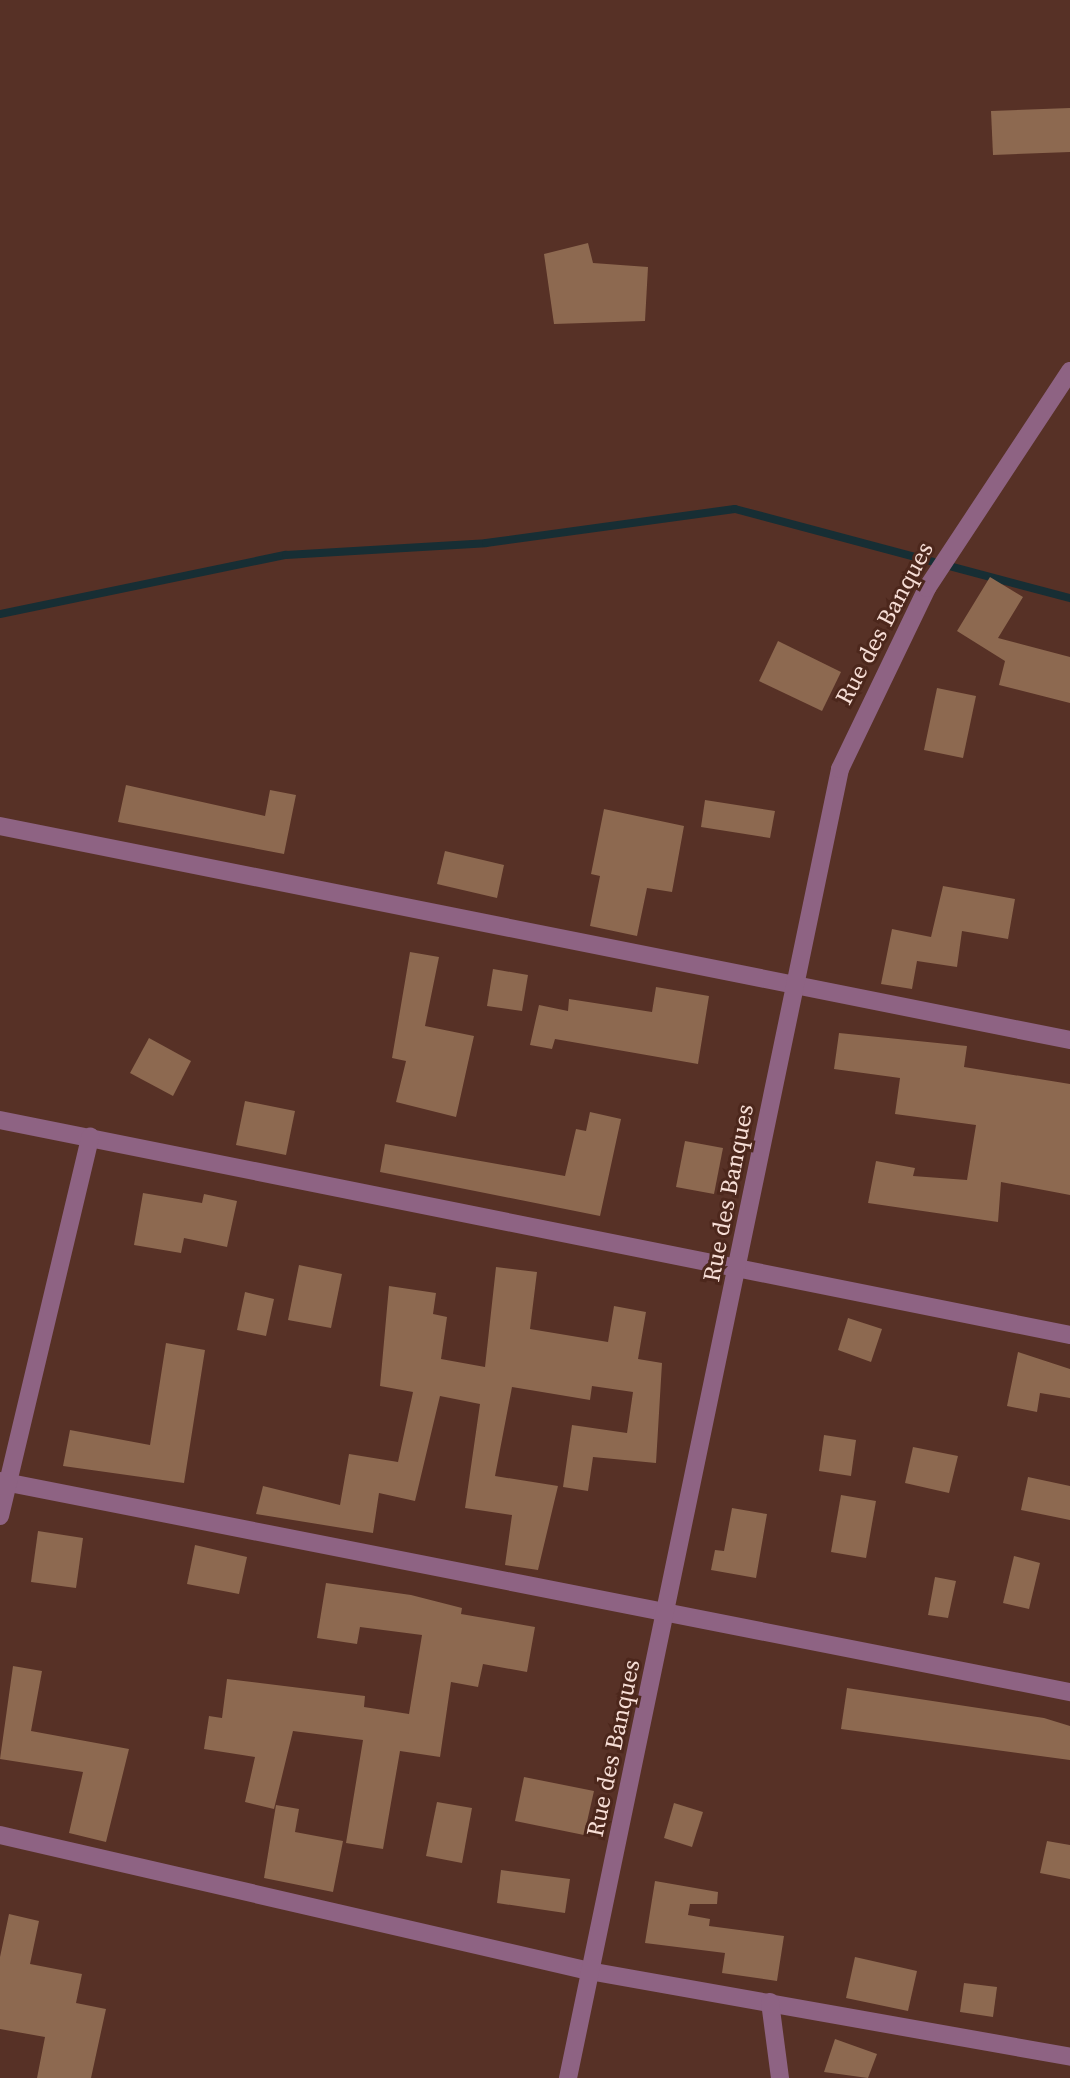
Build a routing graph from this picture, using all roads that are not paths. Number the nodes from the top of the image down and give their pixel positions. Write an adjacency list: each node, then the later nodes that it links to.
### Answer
1 (1070, 371): 3 (street, Rue des Banques)
2 (0, 826): 3 (street)
3 (794, 987): 4 (street); 7 (street, Rue des Banques)
4 (1070, 1040)
5 (0, 1120): 6 (street)
6 (90, 1137): 7 (street); 9 (street)
7 (737, 1272): 8 (street); 11 (street, Rue des Banques)
8 (1070, 1335)
9 (4, 1482): 10 (street); 11 (street)
10 (0, 1517)
11 (668, 1610): 12 (street); 14 (street, Rue des Banques)
12 (1070, 1692)
13 (0, 1835): 14 (street)
14 (589, 1970): 15 (street); 17 (street, Rue des Banques)
15 (770, 2002): 16 (street); 18 (street)
16 (1070, 2057)
17 (568, 2078)
18 (780, 2078)

